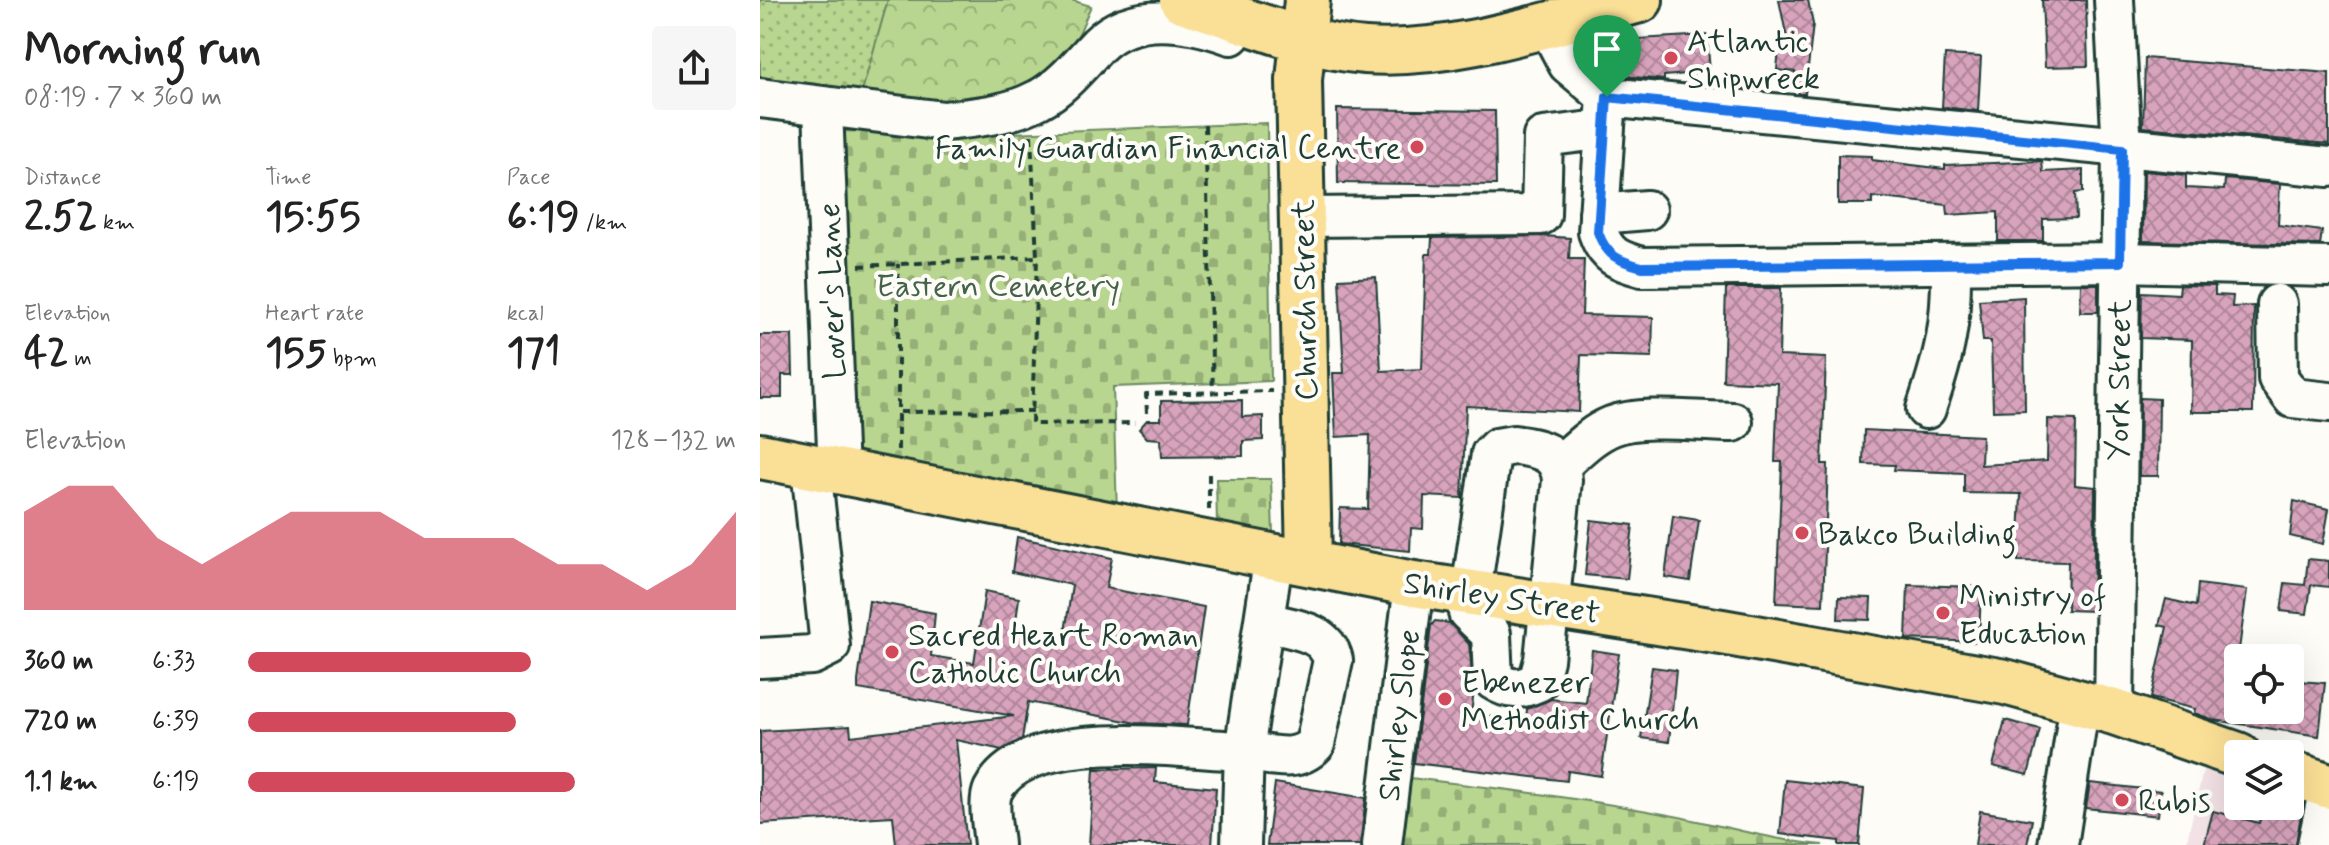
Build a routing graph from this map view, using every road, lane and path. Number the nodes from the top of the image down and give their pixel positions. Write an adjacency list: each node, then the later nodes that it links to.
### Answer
1 (1182, 0): 6 (main road)
2 (1640, 0): 4 (main road)
3 (2114, 0): 12 (street, York Street)
4 (1598, 5): 5 (main road)
5 (1547, 24): 6 (main road); 9 (street)
6 (1303, 31): 8 (street); 16 (main road, Church Street)
7 (760, 98): 8 (street)
8 (823, 109): 36 (street, Lover's Lane)
9 (1606, 110): 12 (street); 15 (street); 16 (street)
10 (1205, 125): 25 (path)
11 (1031, 132): 17 (path)
12 (2122, 149): 13 (street); 18 (street, York Street)
13 (2329, 167)
14 (1647, 210): 15 (street)
15 (1599, 214): 20 (street)
16 (1303, 217): 39 (main road, Church Street)
17 (1037, 257): 19 (path); 28 (path)
18 (2120, 262): 20 (street); 22 (street); 45 (street, York Street)
19 (898, 264): 21 (path); 29 (path)
20 (1951, 264): 27 (street)
21 (845, 266)
22 (2329, 267)
23 (2277, 304): 26 (street)
24 (1272, 391): 25 (path)
25 (1213, 392): 30 (path)
26 (2329, 402)
27 (1926, 409)
28 (1033, 411): 29 (path); 32 (path)
29 (900, 412): 34 (path)
30 (1147, 413)
31 (1733, 422): 35 (street)
32 (1135, 423)
33 (760, 456): 36 (main road, Shirley Street)
34 (897, 458)
35 (1561, 464): 41 (street); 42 (street)
36 (825, 470): 39 (main road, Shirley Street); 44 (street, Lover's Lane)
37 (1209, 474): 38 (path)
38 (1210, 515)
39 (1292, 558): 40 (main road, Shirley Street); 43 (street)
40 (1414, 584): 41 (main road, Shirley Street); 52 (street, Shirley Slope)
41 (1471, 592): 42 (main road, Shirley Street); 42 (street)
42 (1549, 604): 45 (main road, Shirley Street)
43 (1265, 622): 47 (street); 47 (street)
44 (760, 658)
45 (2097, 707): 46 (main road, Shirley Street); 53 (street, York Street)
46 (2224, 750)
47 (1244, 751): 50 (street); 51 (street)
48 (2304, 778): 49 (main road)
49 (2329, 787): 54 (street)
50 (994, 845)
51 (1241, 845)
52 (1382, 845)
53 (2058, 845)
54 (2317, 845)

